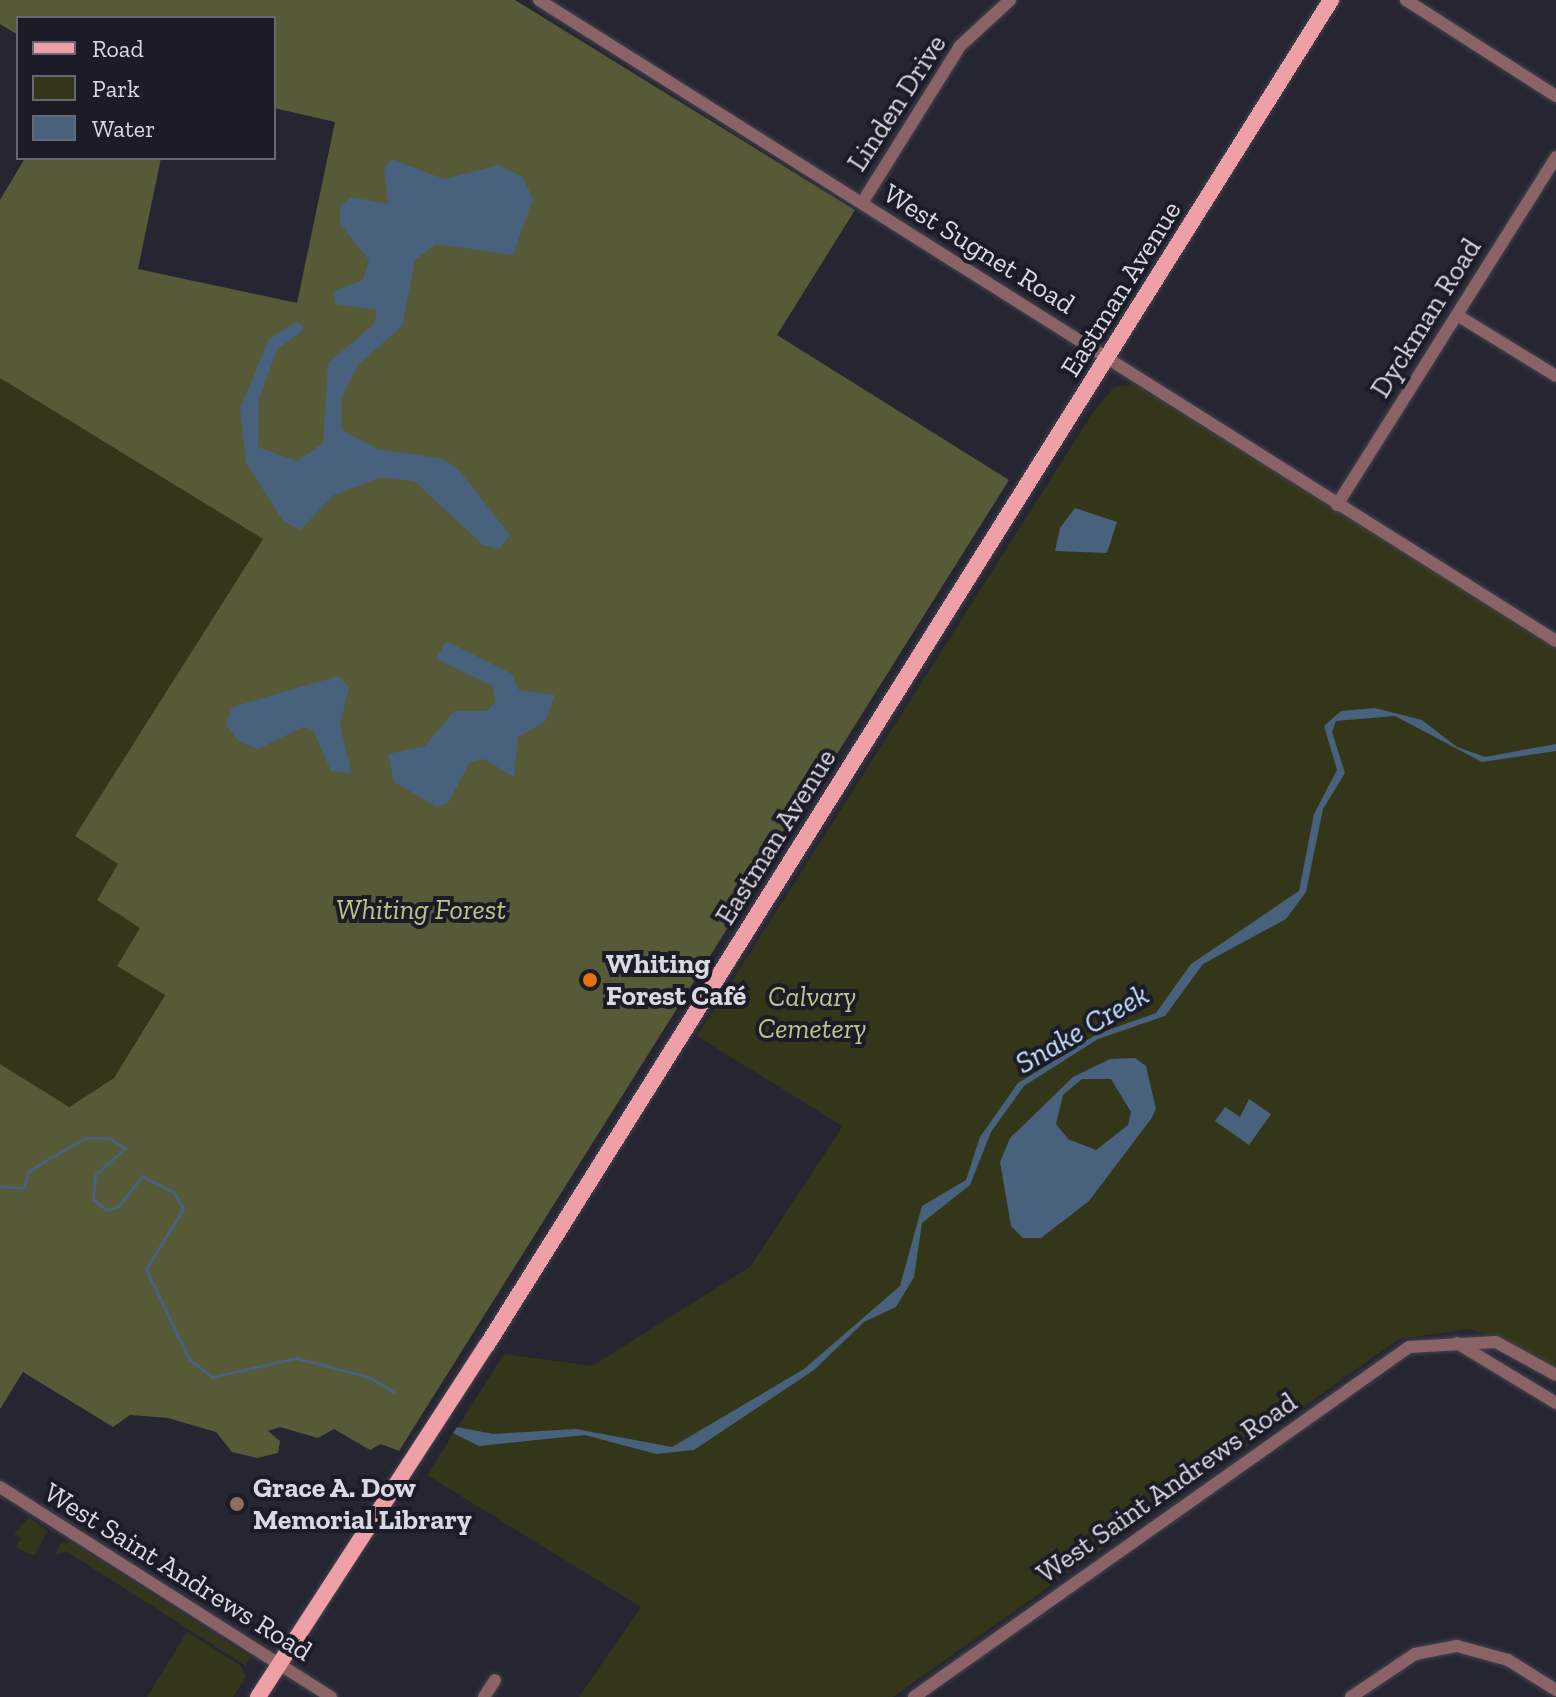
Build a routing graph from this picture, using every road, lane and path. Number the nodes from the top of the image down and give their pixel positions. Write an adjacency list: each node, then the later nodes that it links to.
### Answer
1 (539, 0): 8 (street, West Sugnet Road)
2 (1010, 0): 5 (street, Linden Drive)
3 (1331, 0): 10 (main road, Eastman Avenue)
4 (1406, 0): 6 (street)
5 (993, 4): 8 (street, Linden Drive)
6 (1556, 96)
7 (1556, 157): 9 (street, Dyckman Road)
8 (862, 203): 10 (street, West Sugnet Road)
9 (1457, 315): 11 (street); 12 (street, Dyckman Road)
10 (1109, 359): 12 (street, West Sugnet Road); 18 (main road, Eastman Avenue)
11 (1556, 376)
12 (1337, 505): 13 (street, West Sugnet Road)
13 (1556, 641)
14 (1457, 1343): 15 (street, West Saint Andrews Road); 16 (street); 24 (street, West Saint Andrews Road)
15 (1556, 1375)
16 (1556, 1403)
17 (0, 1487): 18 (street, West Saint Andrews Road)
18 (279, 1664): 21 (main road, Eastman Avenue); 22 (street, West Saint Andrews Road)
19 (495, 1680): 23 (street)
20 (1556, 1690): 25 (street)
21 (258, 1697)
22 (331, 1697)
23 (484, 1697)
24 (914, 1697)
25 (1351, 1697)

